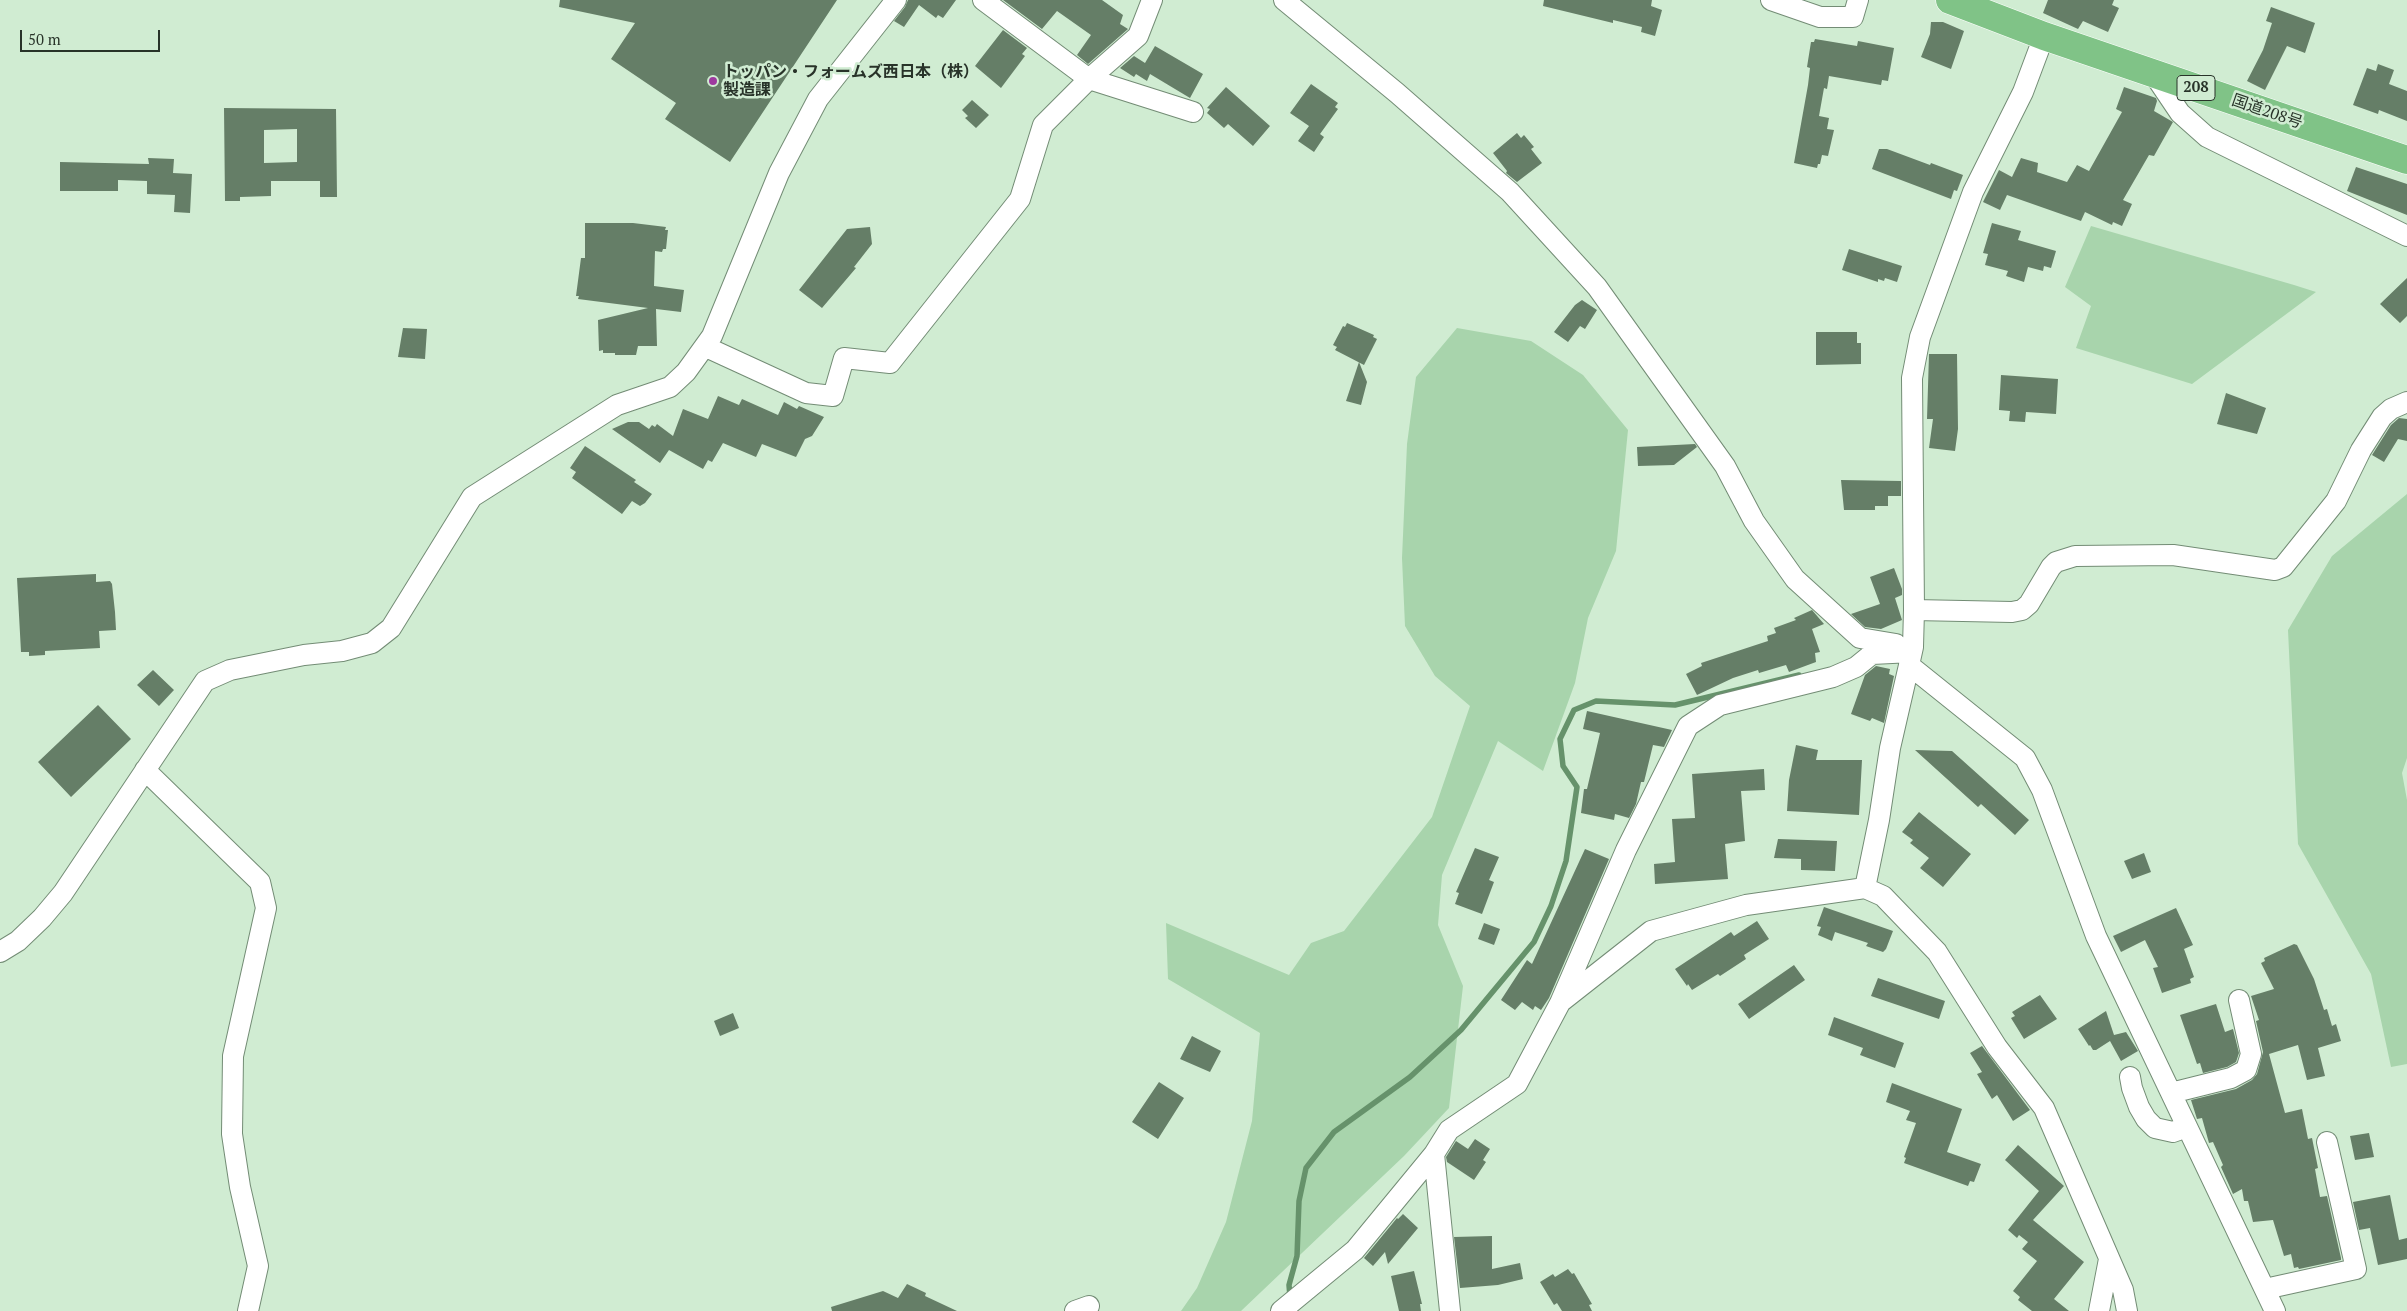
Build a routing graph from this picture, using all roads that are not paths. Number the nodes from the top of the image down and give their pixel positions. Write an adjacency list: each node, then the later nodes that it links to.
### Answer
1 (896, 0): 16 (street)
2 (983, 0): 12 (street)
3 (1152, 0): 12 (street)
4 (1284, 0): 19 (street)
5 (1771, 0): 6 (street)
6 (1858, 0)
7 (1929, 0): 9 (highway, 国道208号 / 208)
8 (1950, 0): 9 (highway, 国道208号 / 208)
9 (1991, 7): 10 (highway, 国道208号 / 208)
10 (2044, 36): 11 (highway, 国道208号 / 208); 18 (street)
11 (2153, 73): 14 (highway, 国道208号 / 208); 15 (street)
12 (1089, 80): 13 (street); 16 (street)
13 (1193, 112)
14 (2407, 160)
15 (2407, 236)
16 (706, 347): 20 (street)
17 (2407, 402): 18 (street)
18 (1914, 610): 19 (street)
19 (1911, 653): 21 (street); 24 (street); 26 (street)
20 (145, 770): 22 (street); 32 (street)
21 (1865, 888): 24 (street); 30 (street)
22 (0, 952)
23 (2239, 1000): 26 (street)
24 (1560, 1002): 29 (street)
25 (2130, 1077): 27 (street)
26 (2171, 1093): 27 (street)
27 (2187, 1127): 31 (street)
28 (2327, 1142): 31 (street)
29 (1434, 1154): 33 (street); 34 (street)
30 (2109, 1258): 35 (street); 36 (street)
31 (2265, 1289): 37 (street)
32 (248, 1311)
33 (1281, 1311)
34 (1450, 1311)
35 (2099, 1311)
36 (2127, 1311)
37 (2275, 1311)

